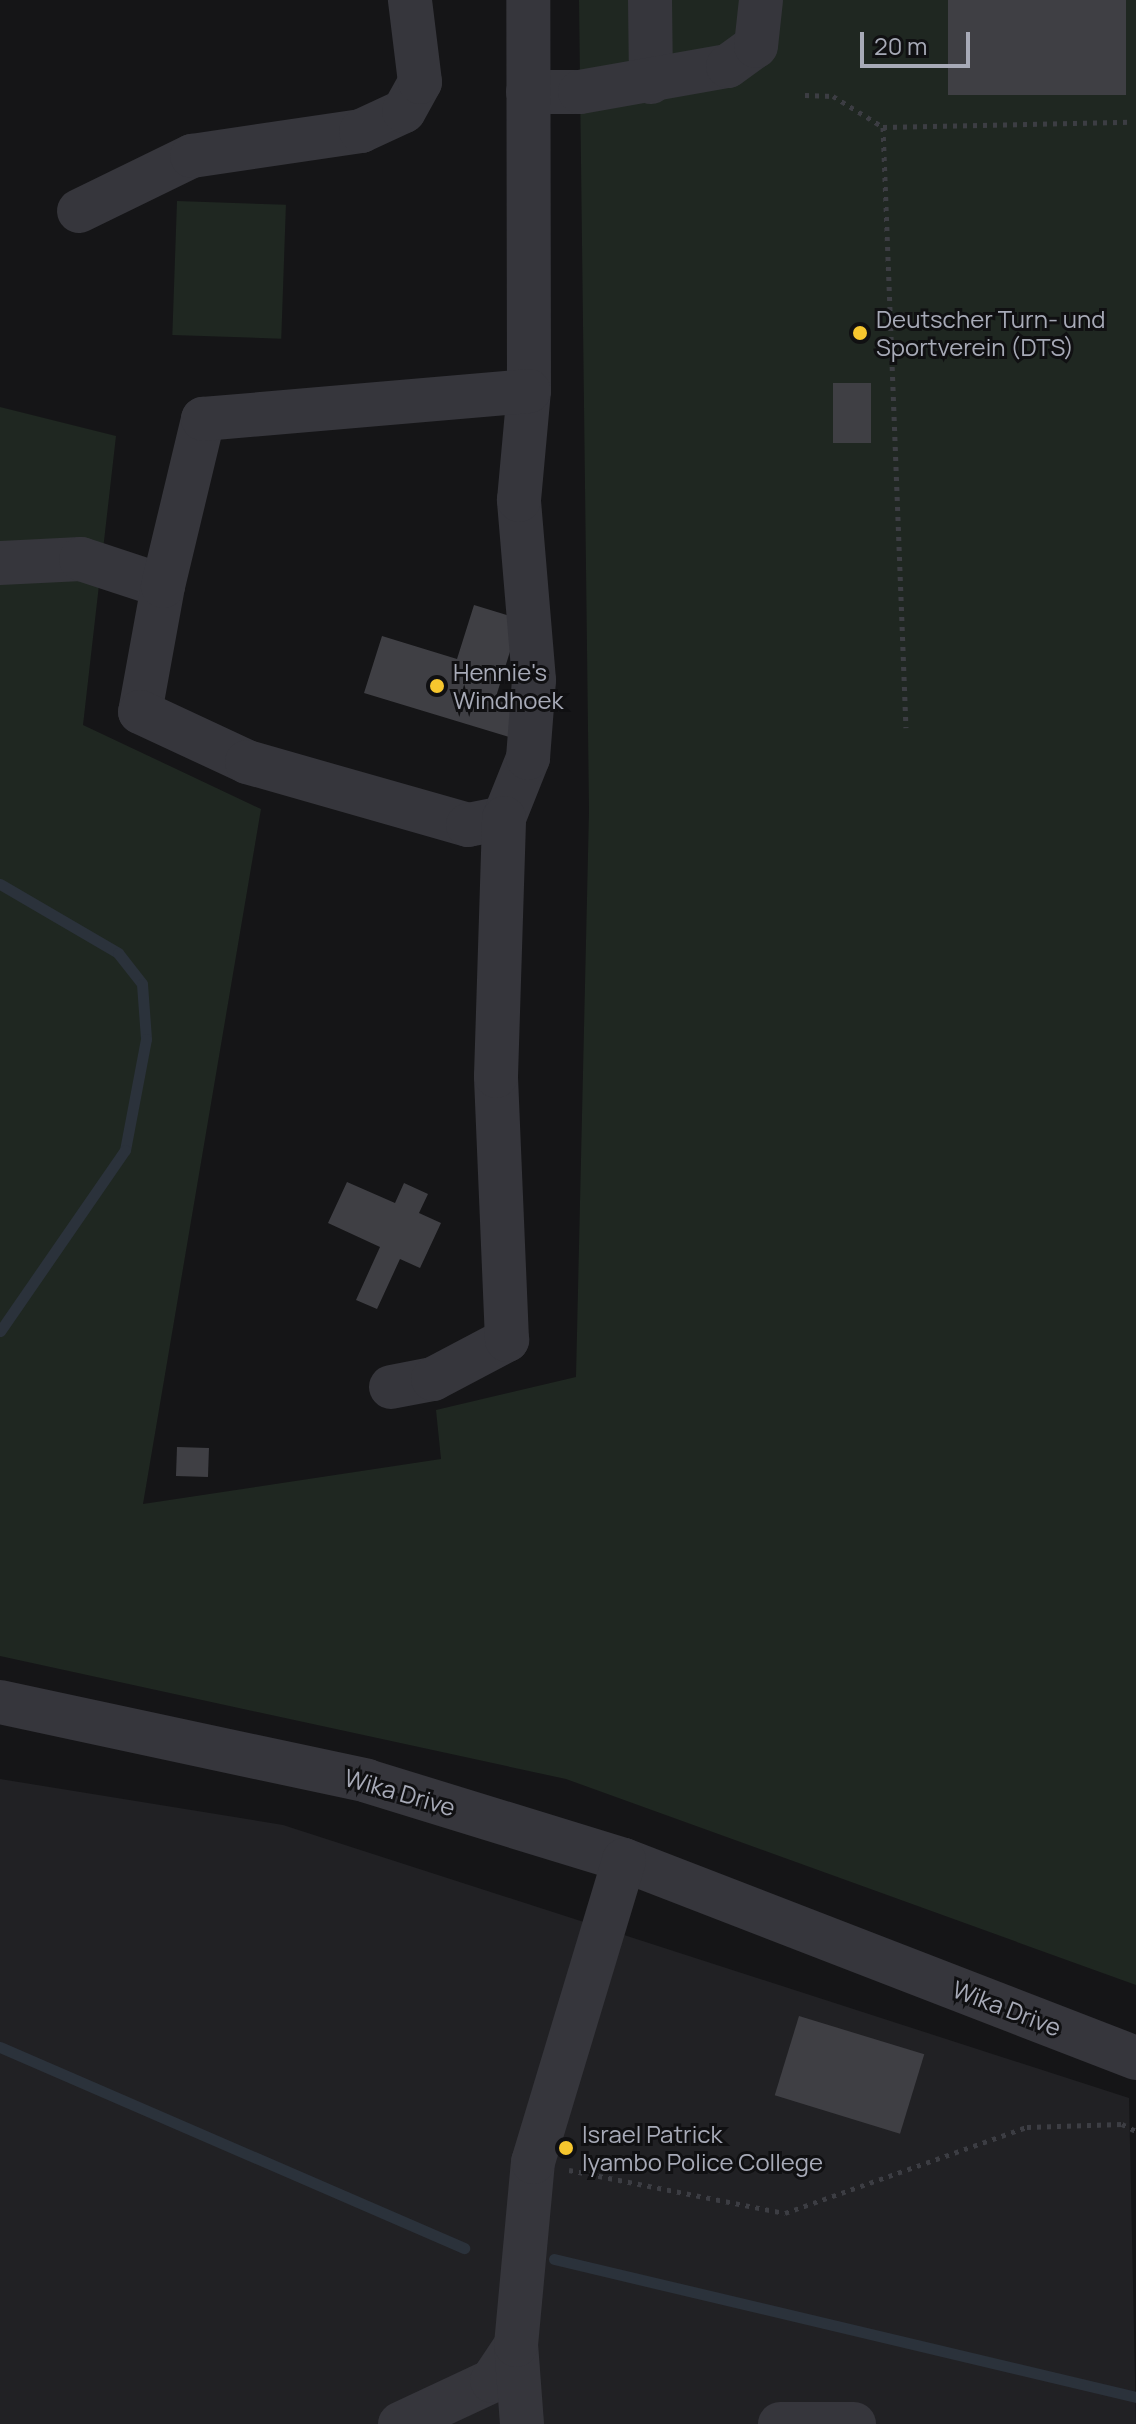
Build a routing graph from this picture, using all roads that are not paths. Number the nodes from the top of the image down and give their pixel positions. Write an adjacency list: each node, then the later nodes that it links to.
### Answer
1 (410, 0): 7 (street)
2 (528, 0): 6 (street)
3 (650, 0): 5 (street)
4 (761, 0): 5 (street)
5 (651, 82): 6 (street)
6 (528, 92): 8 (street)
7 (79, 211)
8 (529, 391): 10 (street); 11 (street)
9 (0, 563): 10 (street)
10 (163, 586): 11 (street)
11 (504, 818): 12 (street)
12 (391, 1387)
13 (0, 1702): 14 (street, Wika Drive)
14 (624, 1860): 15 (street, Wika Drive); 18 (street)
15 (788, 1921): 16 (street, Wika Drive); 17 (street, Wika Drive)
16 (1136, 2030)
17 (1136, 2058)
18 (516, 2345): 19 (street); 20 (street)
19 (400, 2424)
20 (522, 2424)
21 (780, 2424): 22 (street)
22 (854, 2424)

